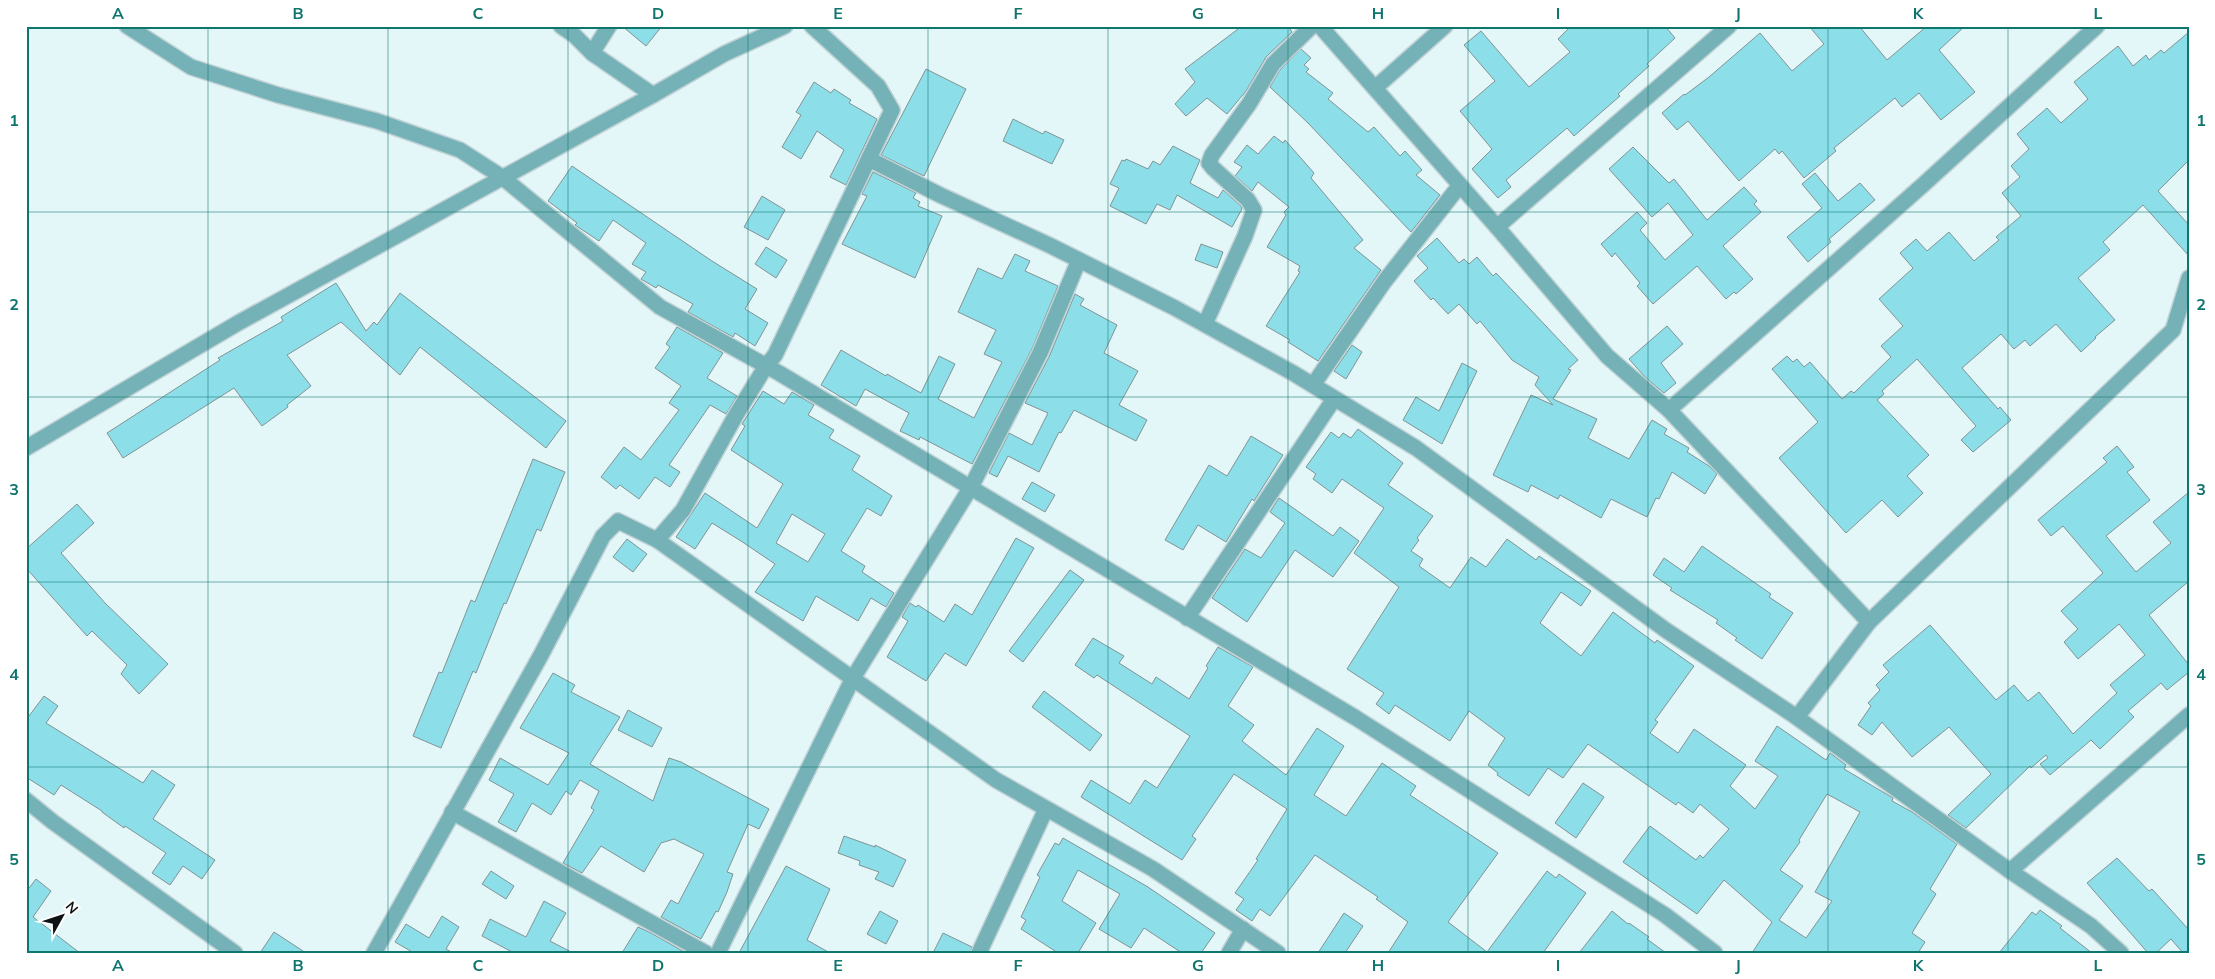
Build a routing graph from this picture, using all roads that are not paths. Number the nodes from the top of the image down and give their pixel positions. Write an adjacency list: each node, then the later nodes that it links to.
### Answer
1 (127, 26): 15 (street)
2 (561, 26): 11 (street)
3 (609, 26): 11 (street)
4 (785, 26): 13 (street)
5 (812, 26): 14 (street)
6 (1312, 26): 20 (street)
7 (1320, 26): 12 (street)
8 (1445, 26): 12 (street)
9 (1729, 26): 17 (street)
10 (2097, 26): 24 (street)
11 (592, 53): 13 (street)
12 (1375, 88): 16 (street)
13 (653, 95): 15 (street)
14 (869, 160): 18 (street); 21 (street)
15 (502, 178): 21 (street); 25 (street)
16 (1460, 186): 17 (street); 22 (street)
17 (1497, 227): 24 (street)
18 (1079, 260): 20 (street); 26 (street)
19 (2189, 278): 29 (street)
20 (1205, 324): 22 (street)
21 (766, 366): 26 (street); 27 (street)
22 (1313, 385): 23 (street)
23 (1334, 399): 28 (street); 32 (street)
24 (1669, 410): 29 (street)
25 (26, 448)
26 (971, 487): 28 (street); 30 (street)
27 (658, 540): 30 (street); 35 (street)
28 (1187, 618): 45 (street)
29 (1869, 622): 32 (street)
30 (853, 678): 34 (street); 41 (street)
31 (2189, 715): 36 (street)
32 (1796, 717): 36 (street)
33 (26, 800): 38 (street)
34 (1046, 809): 37 (street); 42 (street)
35 (452, 812): 39 (street); 40 (street)
36 (2010, 871): 46 (street)
37 (1243, 929): 43 (street); 44 (street)
38 (236, 953)
39 (374, 953)
40 (706, 953)
41 (718, 953)
42 (979, 953)
43 (1229, 953)
44 (1278, 953)
45 (1715, 953)
46 (2122, 953)

